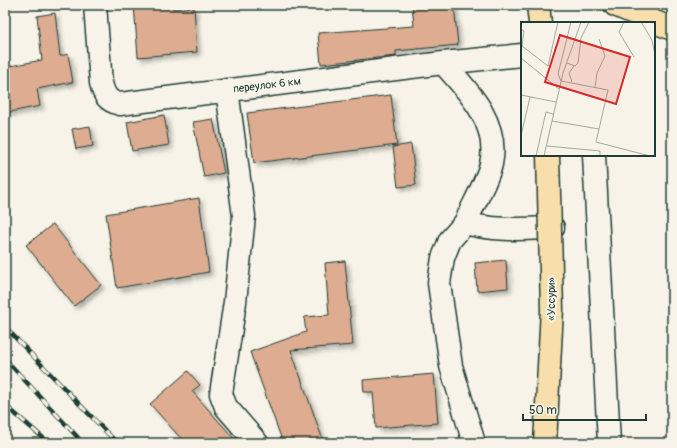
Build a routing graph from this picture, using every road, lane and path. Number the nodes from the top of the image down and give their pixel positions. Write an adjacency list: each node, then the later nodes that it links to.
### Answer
1 (95, 5): 8 (lane, переулок 6 км)
2 (538, 5): 4 (main road)
3 (615, 5): 5 (main road)
4 (540, 22)
5 (672, 29)
6 (521, 55): 7 (lane, переулок 6 км)
7 (443, 63): 8 (lane, переулок 6 км); 11 (lane)
8 (227, 90): 13 (lane)
9 (548, 156): 15 (main road, «Уссури», bridge)
10 (594, 156): 16 (lane)
11 (465, 223): 12 (lane); 14 (lane)
12 (552, 228)
13 (257, 443)
14 (474, 443)
15 (545, 443)
16 (609, 443)

